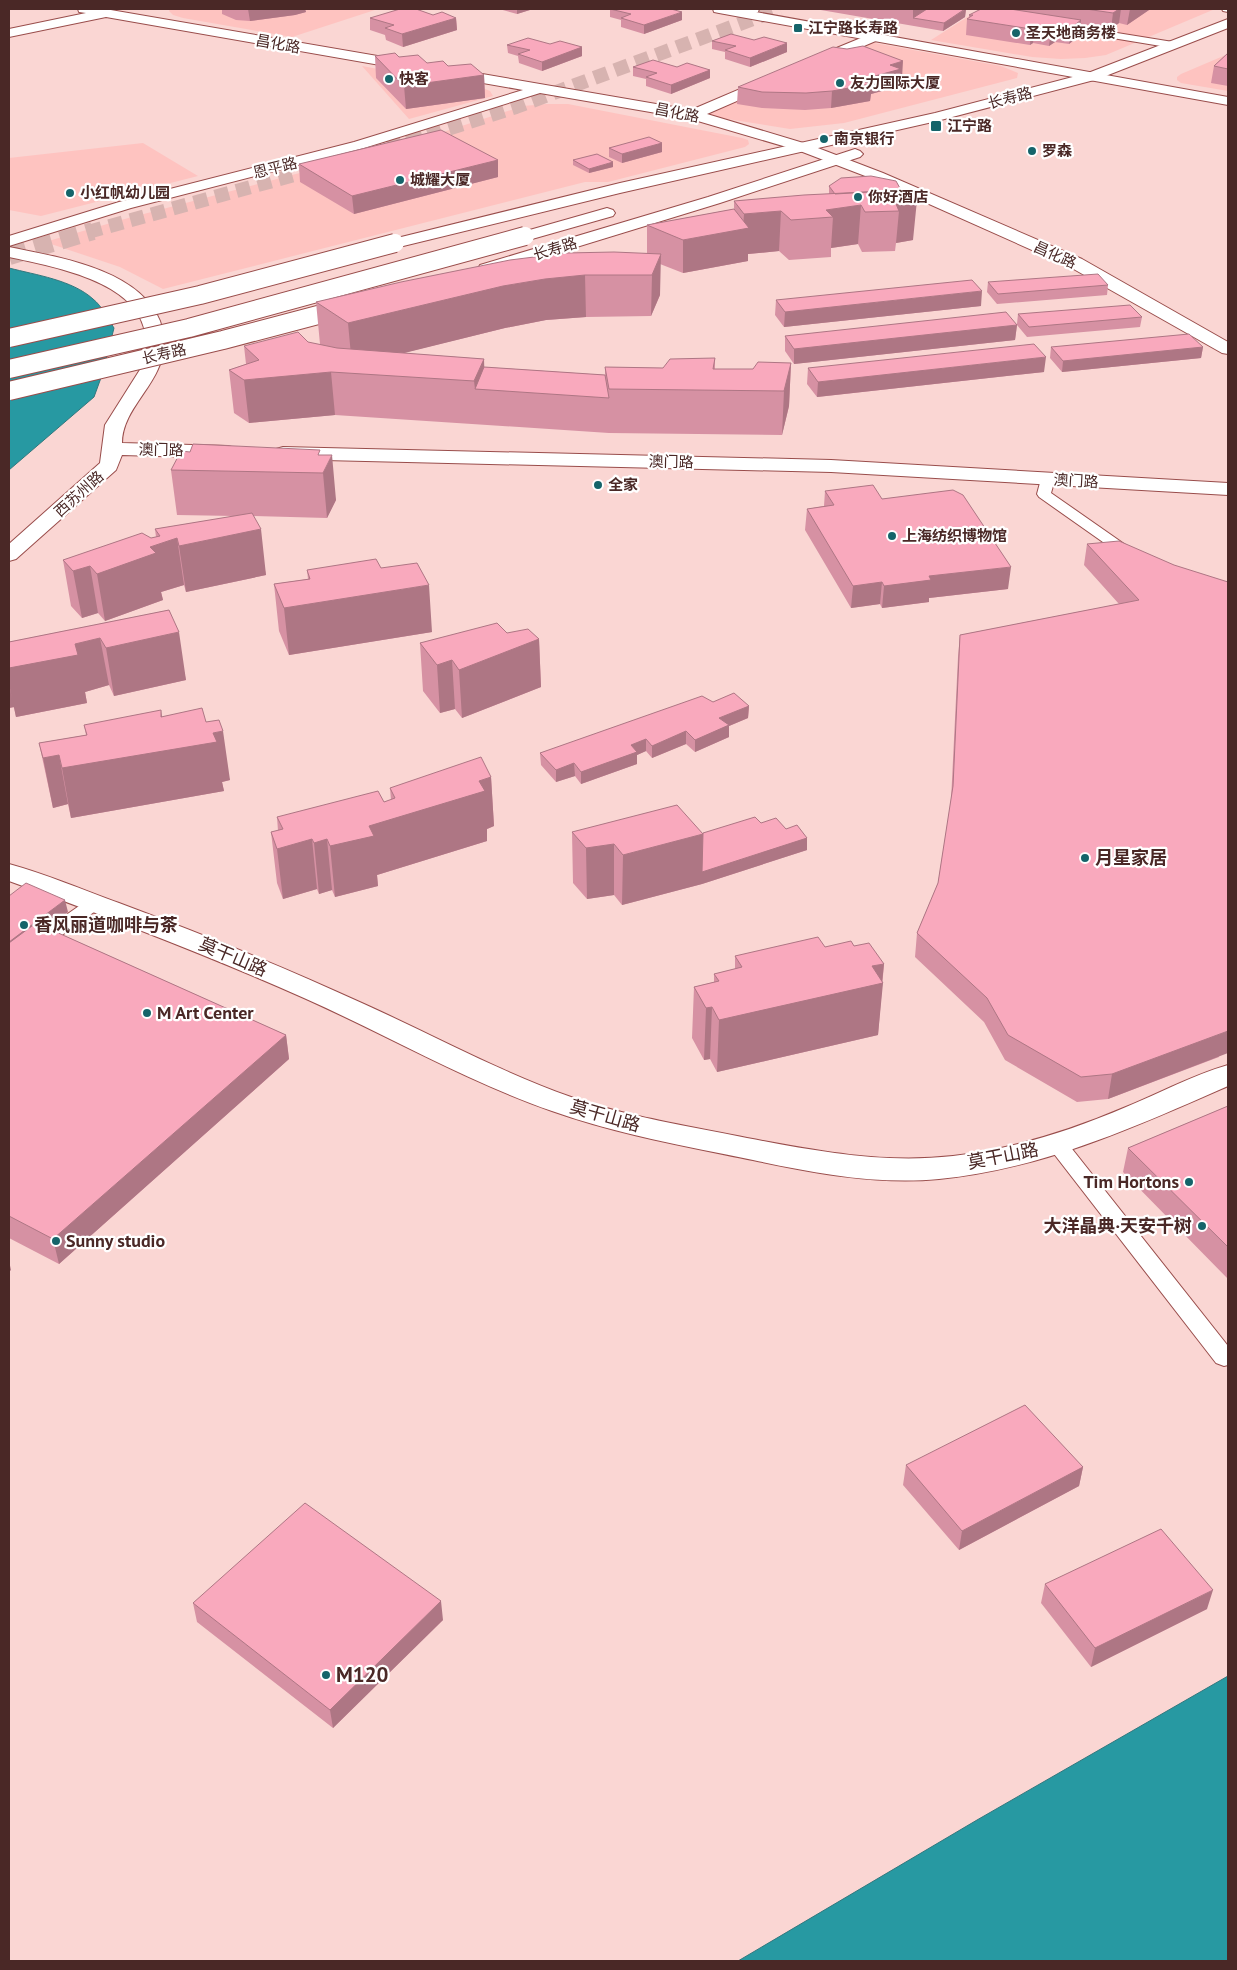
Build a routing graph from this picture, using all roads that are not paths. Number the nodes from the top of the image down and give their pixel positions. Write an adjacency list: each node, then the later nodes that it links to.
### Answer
1 (84, 9): 5 (street, 昌化路)
2 (119, 9): 5 (street)
3 (718, 9): 4 (street)
4 (748, 11): 9 (street)
5 (105, 13): 8 (street); 16 (street, 昌化路)
6 (1228, 22): 10 (street, 长寿路)
7 (1048, 24): 10 (lane)
8 (9, 33)
9 (873, 37): 11 (street); 14 (street)
10 (1173, 45): 14 (street, 长寿路)
11 (801, 68)
12 (1149, 71): 15 (street, 长寿路)
13 (783, 76): 18 (street)
14 (1093, 76): 15 (street); 20 (street, 长寿路)
15 (1123, 82): 17 (street); 19 (street, 长寿路)
16 (540, 89): 18 (street, 昌化路); 27 (street, 恩平路)
17 (1228, 101)
18 (693, 116): 20 (street, 昌化路)
19 (931, 133)
20 (805, 148): 22 (street, 昌化路); 23 (street, 长寿路)
21 (873, 149): 22 (street, 长寿路)
22 (835, 159): 24 (street, 长寿路); 29 (street, 长寿路); 32 (street, 昌化路)
23 (726, 166): 26 (street, 长寿路); 33 (street, 长寿路, bridge)
24 (716, 183)
25 (620, 210): 26 (street, 长寿路)
26 (518, 233): 35 (street, 长寿路); 36 (street, 长寿路, bridge)
27 (9, 241)
28 (9, 252): 38 (street, 西苏州路)
29 (475, 273)
30 (372, 301): 37 (street, 长寿路, bridge)
31 (1221, 326): 32 (street)
32 (1198, 332): 34 (street, 昌化路)
33 (9, 338)
34 (1228, 349)
35 (9, 358)
36 (9, 369)
37 (9, 390)
38 (114, 449): 39 (street, 澳门路); 43 (street, 西苏州路)
39 (242, 452)
40 (262, 453): 41 (street, 澳门路)
41 (1048, 479): 42 (street, 澳门路); 44 (lane)
42 (1228, 489)
43 (9, 555)
44 (1140, 562)
45 (9, 872): 46 (street, 莫干山路)
46 (95, 903): 47 (lane); 49 (street, 莫干山路)
47 (9, 964)
48 (1228, 1075): 49 (street, 莫干山路)
49 (1058, 1145): 50 (lane)
50 (1228, 1356)

